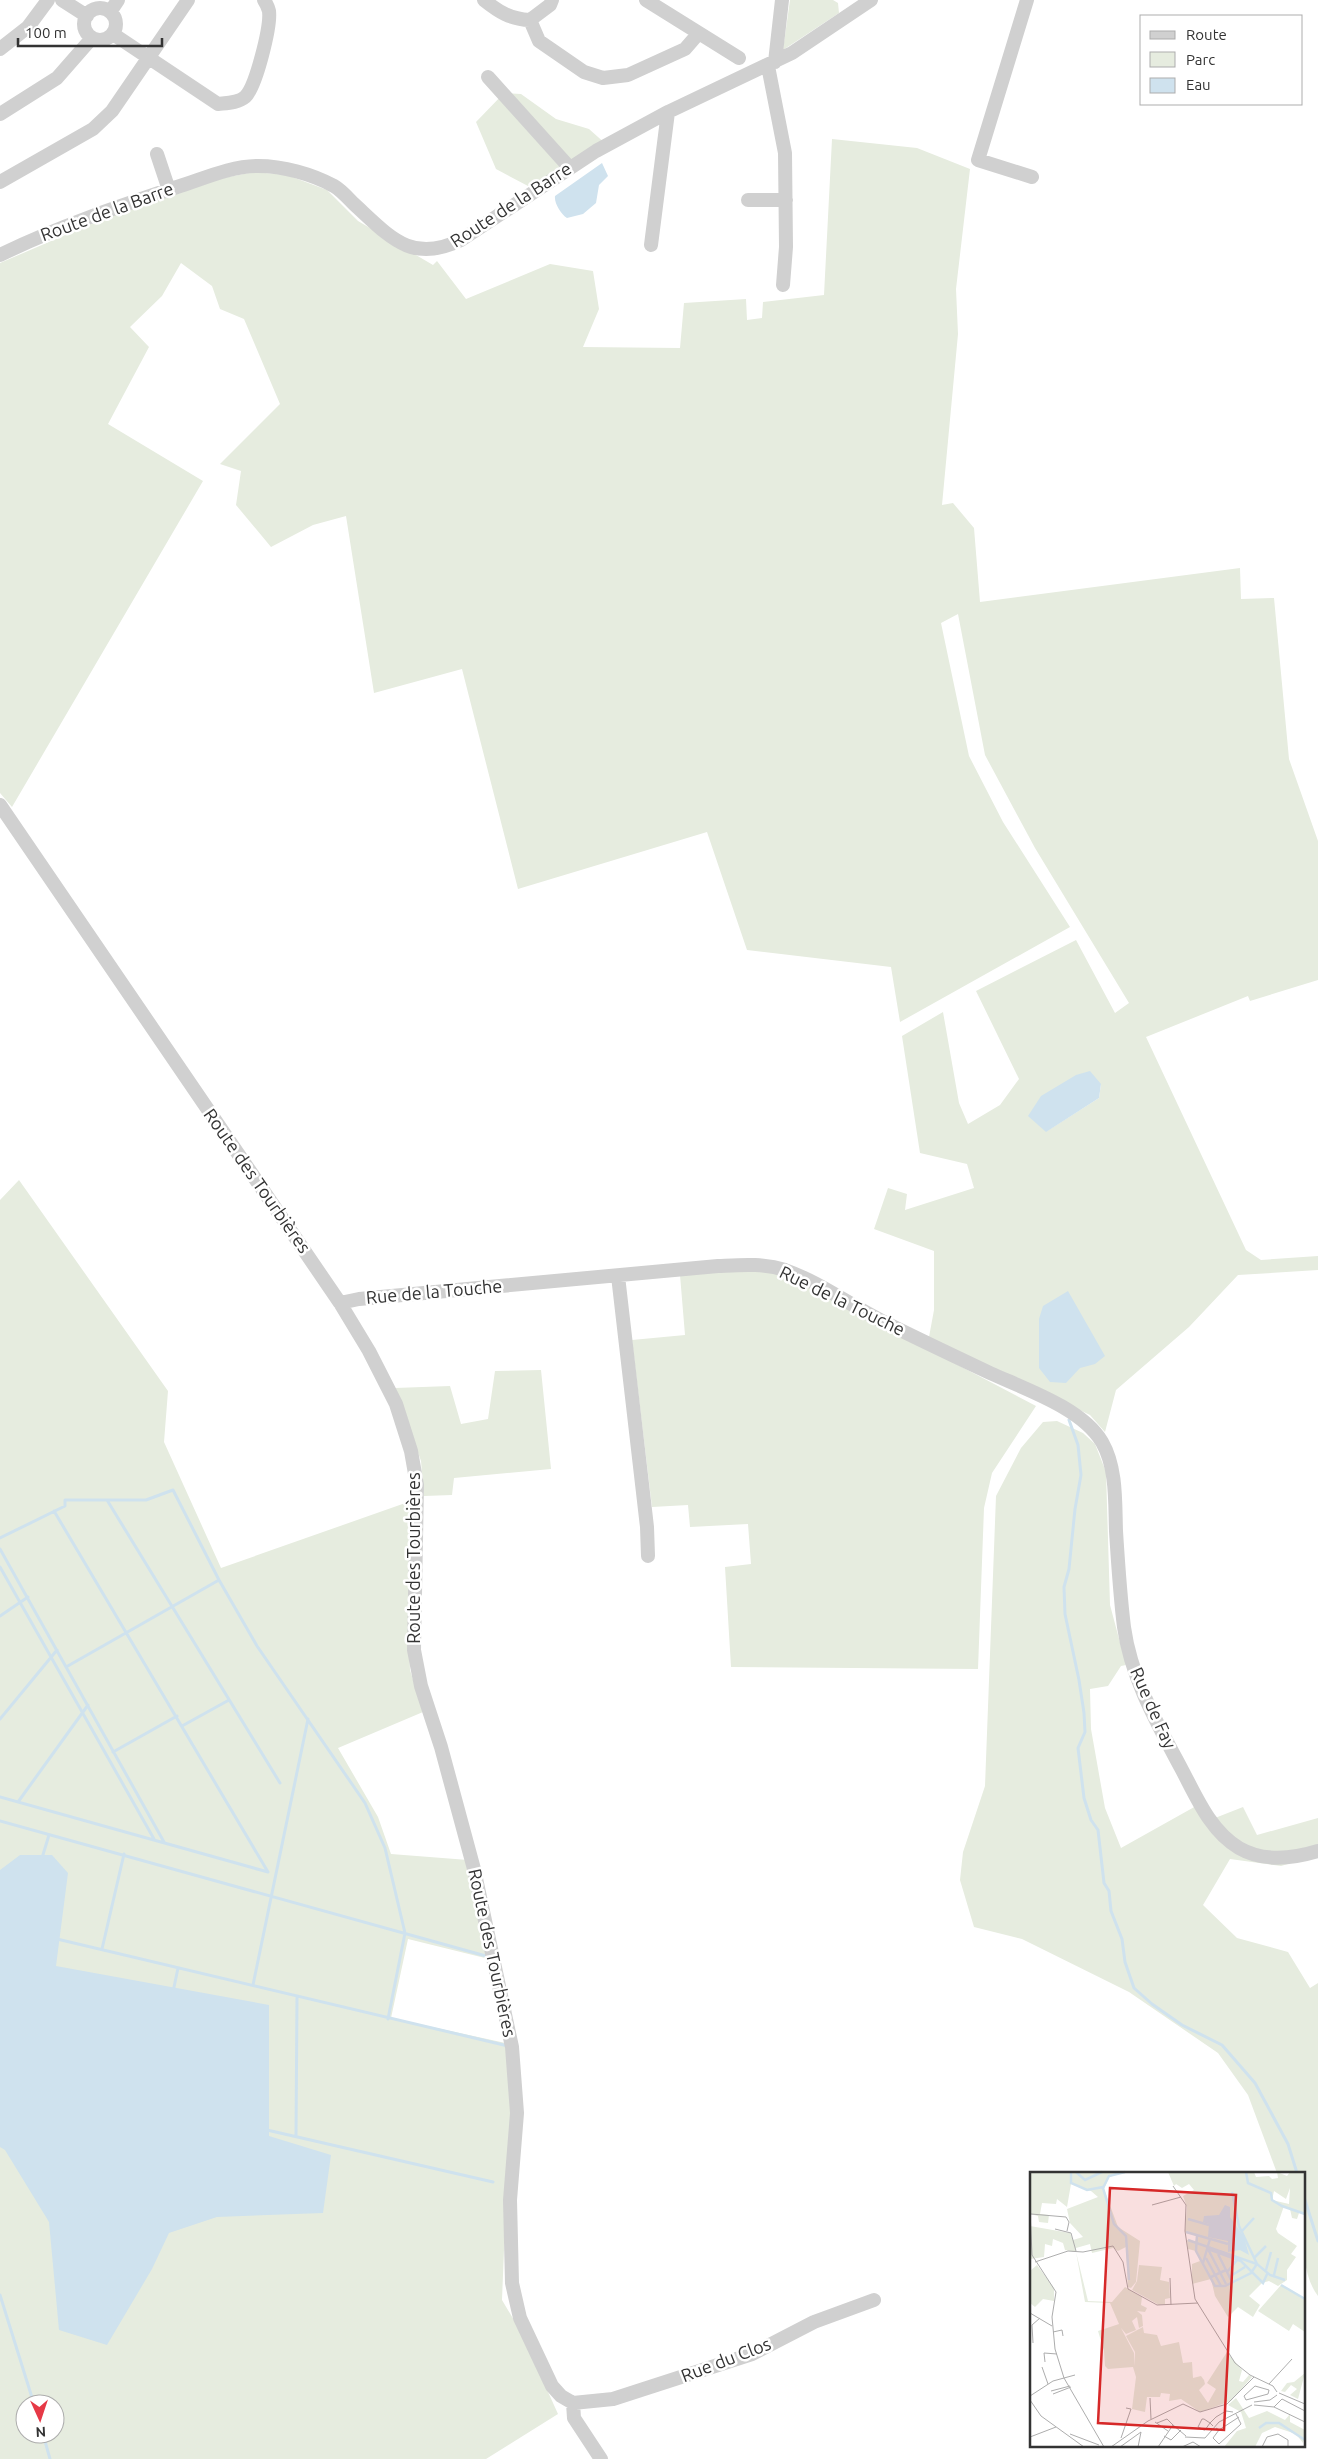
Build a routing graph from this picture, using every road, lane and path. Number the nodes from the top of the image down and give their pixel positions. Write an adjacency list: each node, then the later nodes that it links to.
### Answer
1 (48, 0): 18 (street)
2 (62, 0): 13 (street)
3 (118, 0): 12 (street)
4 (188, 0): 20 (street)
5 (264, 0): 20 (street)
6 (484, 0): 14 (street)
7 (552, 0): 14 (street)
8 (646, 0): 16 (street)
9 (782, 0): 21 (street)
10 (871, 0): 21 (street, Route de la Barre)
11 (1027, 0): 27 (street)
12 (110, 12): 13 (street); 15 (street)
13 (87, 16): 17 (street)
14 (530, 20): 16 (street)
15 (113, 34): 17 (street); 20 (street)
16 (698, 34): 19 (street)
17 (92, 38): 24 (street)
18 (0, 49)
19 (738, 58)
20 (149, 59): 28 (street)
21 (772, 64): 23 (street, Route de la Barre); 31 (street)
22 (488, 77): 26 (street)
23 (668, 112): 26 (street, Route de la Barre); 32 (street)
24 (0, 114)
25 (157, 154): 29 (street)
26 (569, 168): 29 (street, Route de la Barre)
27 (1032, 177)
28 (0, 182)
29 (169, 190): 33 (street, Route de la Barre)
30 (748, 200): 31 (street)
31 (786, 200): 34 (street)
32 (651, 245)
33 (0, 255)
34 (783, 285)
35 (0, 805): 37 (street, Route des Tourbières)
36 (618, 1276): 37 (street, Rue de la Touche); 38 (street, Rue de la Touche); 39 (street)
37 (340, 1303): 42 (street, Route des Tourbières)
38 (1052, 1402): 40 (street, Rue de Fay)
39 (648, 1556)
40 (1318, 1851)
41 (874, 2300): 42 (street, Rue du Clos)
42 (573, 2403): 43 (street)
43 (601, 2459)

